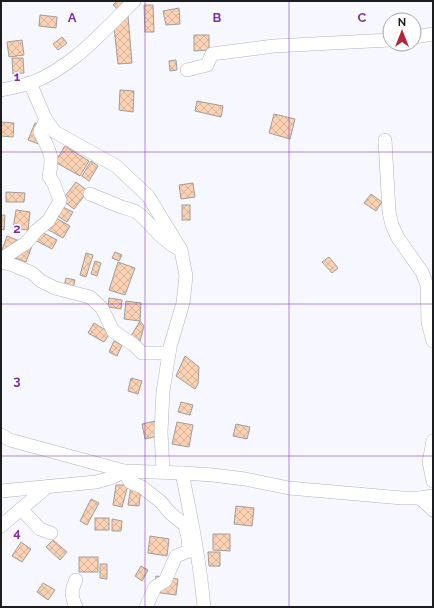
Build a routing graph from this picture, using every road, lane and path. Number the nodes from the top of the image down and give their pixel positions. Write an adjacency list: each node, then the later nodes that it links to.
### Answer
1 (134, 1): 6 (street)
2 (433, 34): 3 (street)
3 (422, 36)
4 (382, 40): 5 (street)
5 (187, 70)
6 (30, 83): 7 (street); 8 (street)
7 (1, 90)
8 (46, 120): 11 (street); 12 (street)
9 (384, 140): 13 (street)
10 (90, 194): 11 (street)
11 (180, 250): 14 (street)
12 (1, 260): 14 (street)
13 (433, 341)
14 (169, 353): 18 (street)
15 (1, 435): 17 (street)
16 (433, 441): 20 (street)
17 (124, 471): 18 (street); 21 (street); 31 (street)
18 (163, 472): 19 (street)
19 (182, 473): 24 (street); 32 (street)
20 (433, 481)
21 (47, 487): 22 (street); 25 (street)
22 (1, 491)
23 (433, 496): 24 (street)
24 (420, 498): 26 (street)
25 (21, 509): 27 (street); 28 (street)
26 (433, 510)
27 (1, 526)
28 (51, 533)
29 (76, 580): 30 (street)
30 (76, 607)
31 (146, 607)
32 (204, 607)

